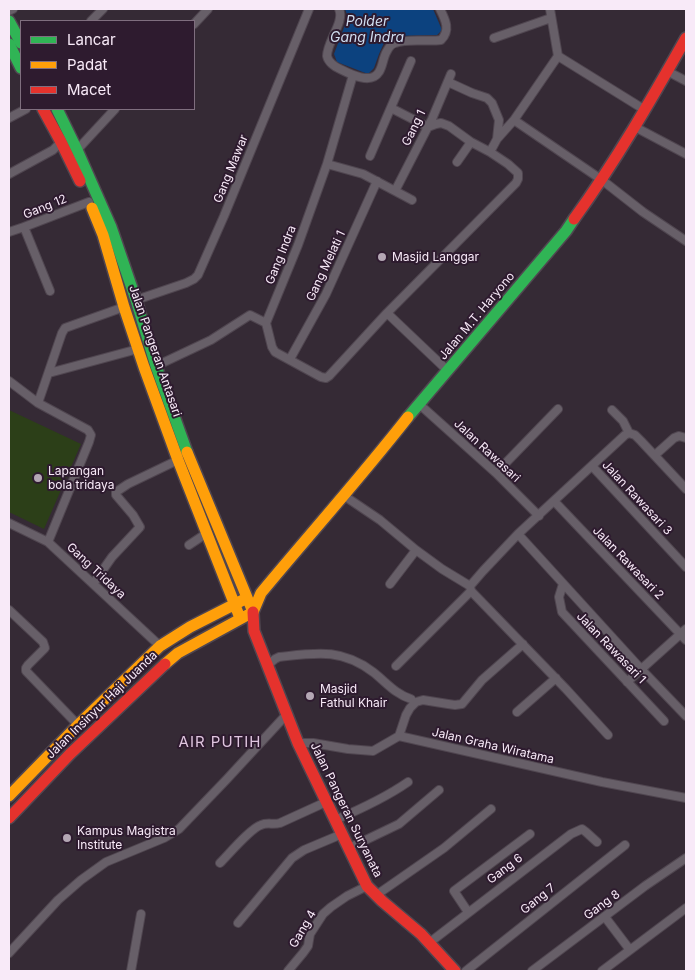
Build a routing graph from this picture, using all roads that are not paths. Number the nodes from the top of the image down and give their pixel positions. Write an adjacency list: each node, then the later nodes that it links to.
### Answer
1 (13, 9): 8 (street)
2 (103, 9): 10 (street)
3 (208, 9): 12 (street)
4 (309, 9): 54 (street, Gang Mawar)
5 (339, 9): 22 (street)
6 (440, 9): 22 (street)
7 (550, 9): 9 (street)
8 (9, 11)
9 (551, 18): 13 (street); 17 (street)
10 (92, 20)
11 (9, 21): 15 (main road)
12 (195, 23)
13 (494, 38)
14 (686, 38): 20 (main road, Jalan M.T. Haryono)
15 (20, 41)
16 (9, 44): 19 (main road)
17 (558, 56): 30 (street); 32 (street)
18 (411, 61): 25 (street)
19 (20, 66)
20 (669, 72): 23 (street); 30 (main road, Jalan M.T. Haryono)
21 (451, 74): 24 (street, Gang 1)
22 (352, 75): 43 (street, Gang Indra)
23 (685, 81)
24 (448, 82): 33 (street, Gang 1); 35 (street)
25 (391, 108): 33 (street); 41 (street)
26 (24, 110): 31 (street)
27 (44, 110): 36 (main road, Jalan Pangeran Antasari)
28 (58, 110): 38 (main road, Jalan Pangeran Antasari)
29 (114, 110): 38 (street)
30 (645, 110): 34 (main road, Jalan M.T. Haryono)
31 (9, 118)
32 (514, 120): 35 (street); 45 (street)
33 (428, 127): 37 (street); 47 (street, Gang 1)
34 (635, 127): 40 (street); 45 (main road, Jalan M.T. Haryono)
35 (497, 139): 39 (street)
36 (62, 142): 44 (street); 49 (main road, Jalan Pangeran Antasari)
37 (471, 142): 39 (street); 42 (street)
38 (78, 150): 54 (main road, Jalan Pangeran Antasari)
39 (490, 152): 56 (street)
40 (686, 154)
41 (370, 156)
42 (456, 162)
43 (327, 164): 46 (street); 57 (street, Gang Indra)
44 (9, 174)
45 (602, 180): 52 (street); 61 (main road, Jalan M.T. Haryono)
46 (377, 181): 47 (street); 59 (street, Gang Melati 1)
47 (395, 191): 48 (street)
48 (412, 200)
49 (89, 202): 50 (street, Gang 12); 55 (main road, Jalan Pangeran Antasari)
50 (24, 227): 51 (street, Gang 12); 53 (street)
51 (9, 232)
52 (686, 241)
53 (50, 291)
54 (136, 300): 60 (main road, Jalan Pangeran Antasari)
55 (124, 307): 58 (main road, Jalan Pangeran Antasari); 62 (street)
56 (386, 313): 59 (street); 61 (street)
57 (266, 324): 59 (street); 60 (street)
58 (138, 350): 60 (main road, Jalan Pangeran Antasari); 62 (street)
59 (290, 359)
60 (150, 366): 71 (main road, Jalan Pangeran Antasari); 90 (main road, Jalan Pangeran Antasari)
61 (448, 371): 65 (main road, Jalan M.T. Haryono)
62 (49, 373): 64 (street)
63 (9, 381): 64 (street)
64 (38, 403): 81 (street)
65 (419, 404): 73 (street, Jalan Rawasari); 75 (main road, Jalan M.T. Haryono)
66 (558, 409): 73 (street)
67 (612, 410): 68 (street)
68 (629, 433): 70 (street); 72 (street)
69 (686, 438): 70 (street)
70 (655, 455): 74 (street)
71 (178, 460): 79 (main road, Jalan Pangeran Antasari); 85 (street)
72 (592, 466): 76 (street); 84 (street, Jalan Rawasari 3)
73 (496, 473): 77 (street, Jalan Rawasari)
74 (686, 489)
75 (343, 495): 83 (street); 89 (main road, Jalan M.T. Haryono)
76 (554, 501): 77 (street); 96 (street, Jalan Rawasari 2)
77 (539, 516): 80 (street)
78 (9, 523): 81 (street, Gang Tridaya)
79 (207, 533): 82 (street); 91 (main road, Jalan Pangeran Antasari)
80 (518, 534): 87 (street); 88 (street)
81 (48, 542): 85 (street, Gang Tridaya)
82 (189, 545)
83 (416, 550): 86 (street); 88 (street)
84 (686, 567)
85 (93, 584): 98 (street, Gang Tridaya)
86 (390, 584)
87 (563, 584): 101 (street); 103 (street, Jalan Rawasari 1)
88 (470, 589): 97 (street); 100 (street)
89 (261, 593): 90 (main road); 93 (main road, Jalan M.T. Haryono)
90 (246, 598): 91 (main road, Jalan Insinyur Haji Juanda); 93 (main road, Jalan Pangeran Antasari)
91 (234, 604): 94 (main road, Jalan Pangeran Antasari); 98 (main road, Jalan Insinyur Haji Juanda)
92 (9, 610): 109 (street)
93 (252, 612): 94 (main road, Jalan Insinyur Haji Juanda); 95 (main road, Jalan Pangeran Suryanata)
94 (240, 618): 95 (main road, Jalan Pangeran Suryanata); 119 (main road, Jalan Insinyur Haji Juanda)
95 (254, 631): 99 (main road, Jalan Pangeran Suryanata)
96 (684, 634): 101 (street)
97 (523, 644): 102 (street); 111 (street)
98 (160, 646): 109 (main road, Jalan Insinyur Haji Juanda)
99 (268, 665): 104 (street); 106 (main road, Jalan Pangeran Suryanata)
100 (396, 666)
101 (641, 670): 103 (street); 107 (street)
102 (556, 678): 105 (street); 110 (street)
103 (627, 682): 108 (street, Jalan Rawasari 1)
104 (411, 699)
105 (517, 712)
106 (287, 714): 112 (main road, Jalan Pangeran Suryanata); 137 (street)
107 (686, 716)
108 (664, 720)
109 (78, 725): 115 (main road, Jalan Insinyur Haji Juanda)
110 (608, 735)
111 (399, 736): 112 (street); 116 (street, Jalan Graha Wiratama)
112 (298, 743): 117 (main road, Jalan Pangeran Suryanata)
113 (408, 782): 120 (street)
114 (439, 790): 125 (street)
115 (9, 795)
116 (686, 798)
117 (326, 802): 120 (main road, Jalan Pangeran Suryanata); 127 (street)
118 (492, 809): 129 (street)
119 (9, 818)
120 (335, 820): 121 (main road, Jalan Pangeran Suryanata)
121 (342, 834): 125 (main road, Jalan Pangeran Suryanata); 134 (street)
122 (530, 834): 131 (street)
123 (597, 842): 131 (street, Gang 6)
124 (625, 845): 142 (street, Gang 7)
125 (349, 848): 128 (main road, Jalan Pangeran Suryanata)
126 (686, 858): 133 (street, Gang 8)
127 (220, 863)
128 (367, 886): 129 (main road, Jalan Pangeran Suryanata); 140 (street, Gang 4)
129 (375, 896): 135 (main road, Jalan Pangeran Suryanata)
130 (686, 908): 136 (street)
131 (468, 912): 135 (street, Gang 6)
132 (141, 914): 139 (street)
133 (605, 916): 136 (street); 138 (street, Gang 8)
134 (238, 923)
135 (429, 943): 141 (main road, Jalan Pangeran Suryanata)
136 (630, 950): 143 (street)
137 (9, 953)
138 (538, 970)
139 (131, 971)
140 (288, 971)
141 (455, 971)
142 (466, 971)
143 (602, 971)

